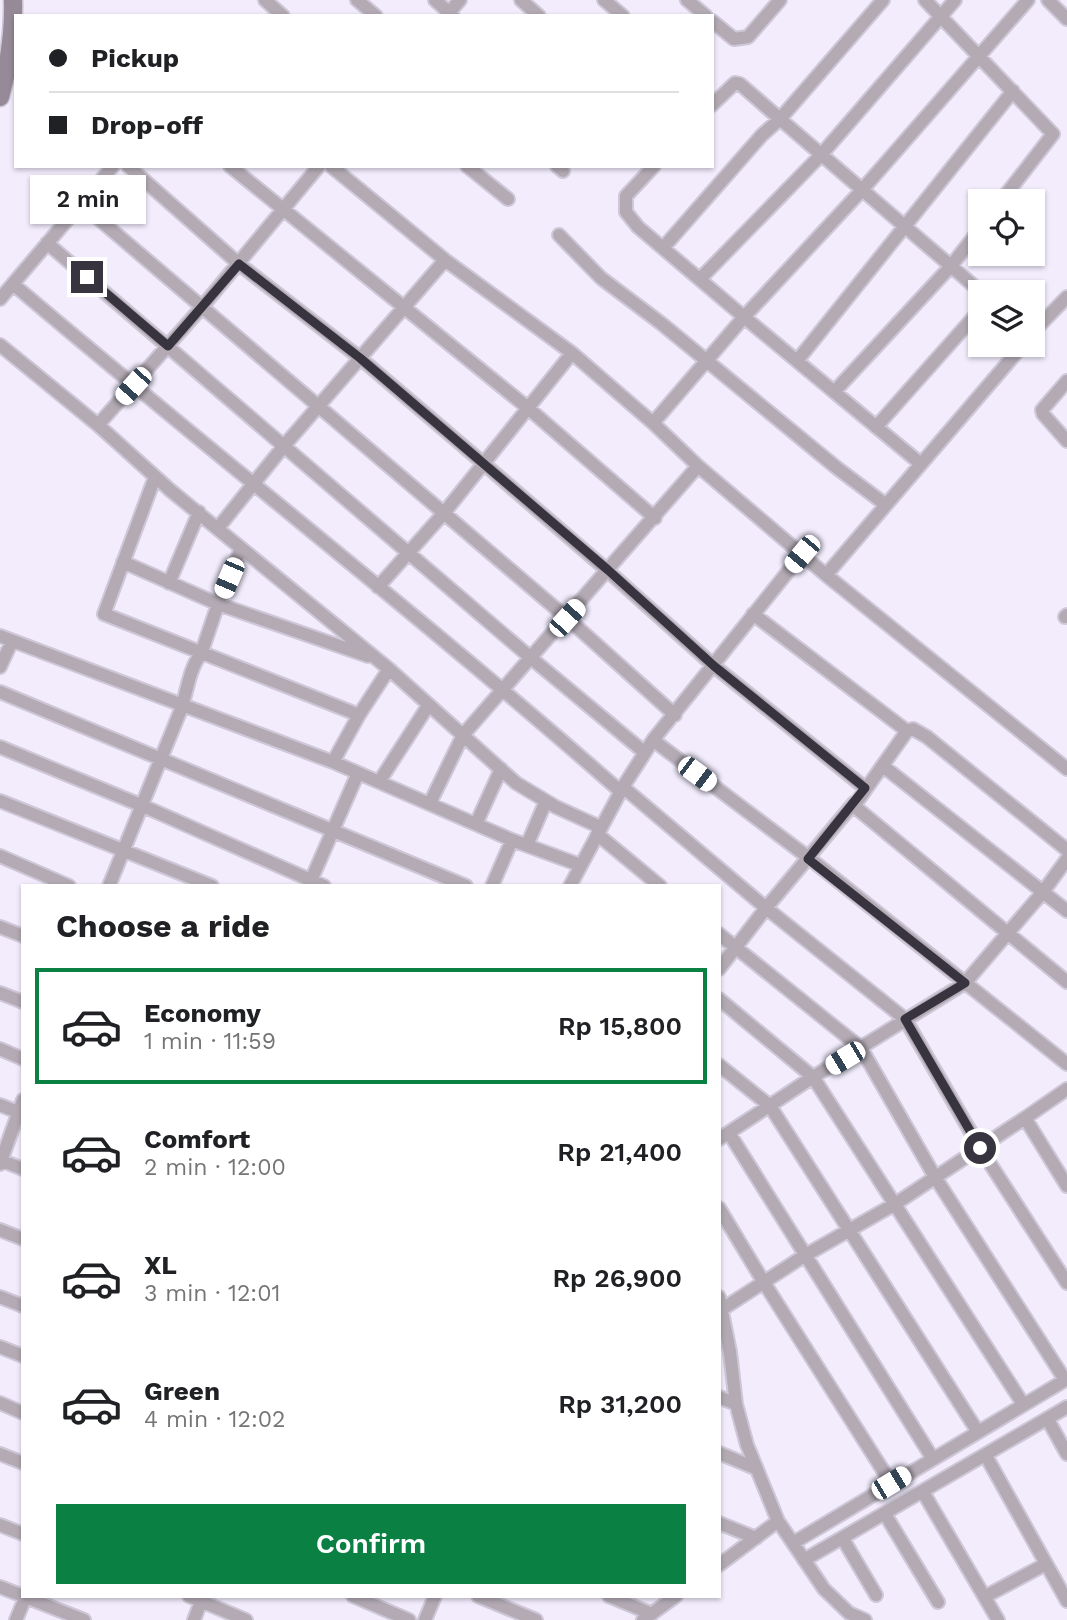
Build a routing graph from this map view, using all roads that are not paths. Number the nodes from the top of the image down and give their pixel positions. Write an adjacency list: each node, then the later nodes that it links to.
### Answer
1 (13, 0): 24 (street)
2 (265, 0): 14 (street)
3 (357, 0): 15 (street)
4 (435, 0): 16 (street)
5 (521, 0): 17 (street)
6 (604, 0): 18 (street)
7 (687, 0): 19 (street)
8 (883, 0): 28 (street)
9 (925, 0): 20 (street)
10 (955, 0): 20 (street)
11 (1028, 0): 23 (street)
12 (1048, 0): 21 (street)
13 (774, 2): 22 (street)
14 (281, 14)
15 (374, 14)
16 (449, 14)
17 (537, 14)
18 (621, 14)
19 (704, 14)
20 (942, 17): 23 (street); 29 (street)
21 (1067, 19)
22 (714, 22)
23 (979, 56): 25 (street); 38 (street)
24 (11, 75): 26 (street)
25 (1013, 90): 37 (street); 42 (street)
26 (0, 97)
27 (714, 103): 28 (street)
28 (780, 119): 29 (street); 46 (street)
29 (821, 155): 38 (street); 50 (street)
30 (111, 168): 40 (street)
31 (130, 168): 48 (street)
32 (232, 168): 41 (street)
33 (317, 168): 41 (street)
34 (333, 168): 47 (street)
35 (470, 168): 39 (street)
36 (652, 168): 46 (street)
37 (1010, 189)
38 (862, 190): 42 (street); 57 (street)
39 (508, 198)
40 (80, 203): 44 (street); 55 (street)
41 (282, 210): 48 (street); 56 (street)
42 (904, 226): 49 (street); 66 (street)
43 (559, 235): 65 (street)
44 (47, 243): 52 (street); 61 (street)
45 (968, 244): 49 (street)
46 (663, 248): 50 (street)
47 (445, 260): 56 (street); 62 (street)
48 (239, 264): 55 (street); 64 (street)
49 (951, 266): 51 (street); 69 (street)
50 (700, 279): 57 (street)
51 (968, 281)
52 (13, 284): 54 (street); 68 (street)
53 (1067, 297): 58 (street)
54 (0, 299)
55 (202, 307): 61 (street); 70 (street)
56 (404, 307): 64 (street); 71 (street)
57 (744, 317): 65 (street); 66 (street)
58 (1045, 320)
59 (968, 324): 74 (street)
60 (0, 345): 73 (street)
61 (168, 346): 68 (street); 76 (street)
62 (572, 353): 71 (street); 72 (street)
63 (1013, 357): 78 (street)
64 (360, 358): 70 (street); 77 (street)
65 (705, 361): 72 (street); 82 (street)
66 (797, 361): 69 (street)
67 (1067, 382): 75 (street)
68 (133, 386): 73 (street); 81 (street)
69 (834, 392): 74 (street)
70 (318, 407): 76 (street); 84 (street)
71 (528, 408): 77 (street); 85 (street)
72 (653, 423): 79 (street)
73 (98, 425): 80 (street)
74 (876, 427): 78 (street)
75 (1067, 441)
76 (283, 447): 81 (street); 88 (street)
77 (483, 463): 84 (street); 91 (street)
78 (921, 464): 82 (street)
79 (698, 466): 85 (street); 89 (street)
80 (155, 477): 83 (street); 90 (street)
81 (254, 485): 86 (street); 94 (street)
82 (886, 505): 92 (street)
83 (199, 512): 86 (street); 93 (street)
84 (444, 513): 88 (street); 97 (street)
85 (655, 518): 91 (street)
86 (219, 528): 87 (street)
87 (241, 549): 95 (street); 100 (street)
88 (409, 554): 94 (street); 101 (street)
89 (802, 554): 92 (street); 96 (street)
90 (122, 562): 93 (street); 99 (street)
91 (608, 570): 97 (street); 102 (street)
92 (826, 575): 120 (street)
93 (169, 583): 95 (street)
94 (378, 587): 105 (street)
95 (218, 604): 99 (street); 100 (street)
96 (753, 614): 102 (street); 111 (street)
97 (567, 618): 101 (street); 110 (street)
98 (6, 638): 103 (street); 108 (street)
99 (201, 654): 108 (street); 109 (street)
100 (375, 658): 104 (street)
101 (531, 658): 105 (street); 115 (street)
102 (714, 666): 110 (street); 123 (street)
103 (0, 667)
104 (389, 669): 107 (street); 109 (street)
105 (504, 689): 112 (street); 124 (street)
106 (0, 692): 116 (street)
107 (428, 706): 112 (street); 122 (street)
108 (182, 707): 116 (street); 117 (street)
109 (359, 715): 117 (street)
110 (675, 715): 113 (street)
111 (907, 731): 118 (street); 136 (street)
112 (463, 735): 119 (street); 127 (street)
113 (653, 740): 115 (street); 138 (street)
114 (0, 747): 129 (street)
115 (644, 752): 124 (street)
116 (160, 759): 129 (street); 131 (street)
117 (333, 762): 121 (street)
118 (883, 766): 123 (street); 149 (street)
119 (501, 769): 126 (street); 130 (street)
120 (1067, 769)
121 (358, 773): 122 (street); 131 (street)
122 (379, 782): 127 (street)
123 (865, 788): 128 (street)
124 (622, 789): 132 (street); 150 (street)
125 (0, 801): 135 (street)
126 (546, 801): 132 (street); 134 (street)
127 (430, 803): 130 (street)
128 (854, 803): 138 (street); 153 (street)
129 (143, 806): 135 (street); 141 (street)
130 (477, 824): 133 (street)
131 (333, 830): 141 (street); 145 (street)
132 (599, 831): 140 (street); 148 (street)
133 (512, 839): 134 (street); 146 (street)
134 (527, 845): 140 (street)
135 (125, 850): 143 (street); 144 (street)
136 (1067, 850)
137 (0, 856): 142 (street)
138 (808, 859): 150 (street); 159 (street)
139 (1067, 859): 149 (street)
140 (580, 865): 147 (street)
141 (310, 883)
142 (64, 884)
143 (110, 884)
144 (207, 884)
145 (461, 884)
146 (493, 884)
147 (573, 884)
148 (658, 884)
149 (1043, 892): 151 (street); 153 (street)
150 (766, 908): 156 (street); 163 (street)
151 (1067, 911)
152 (0, 927): 154 (street)
153 (1007, 932): 158 (street); 159 (street)
154 (21, 935)
155 (721, 936): 156 (street)
156 (736, 948): 157 (street); 164 (street)
157 (721, 967)
158 (1067, 982)
159 (965, 983): 163 (street); 167 (street)
160 (0, 993): 161 (street)
161 (21, 1001)
162 (721, 1001): 169 (street)
163 (905, 1019): 164 (street); 176 (street)
164 (861, 1048): 169 (street); 179 (street)
165 (0, 1049): 166 (street)
166 (21, 1058)
167 (1067, 1064)
168 (721, 1067): 172 (street)
169 (813, 1077): 172 (street); 181 (street)
170 (1067, 1089): 174 (street)
171 (0, 1105): 173 (street)
172 (770, 1106): 175 (street); 184 (street)
173 (20, 1113): 177 (street)
174 (1025, 1118): 176 (street); 180 (street)
175 (722, 1136): 186 (street)
176 (980, 1148): 179 (street); 188 (street)
177 (0, 1161): 178 (street)
178 (21, 1168)
179 (935, 1177): 181 (street); 195 (street)
180 (1067, 1186)
181 (895, 1204): 184 (street); 199 (street)
182 (721, 1211): 187 (street)
183 (0, 1230): 185 (street)
184 (849, 1230): 186 (street); 203 (street)
185 (21, 1238)
186 (804, 1256): 187 (street); 208 (street)
187 (763, 1281): 191 (street); 211 (street)
188 (1067, 1283)
189 (0, 1297): 190 (street)
190 (21, 1305)
191 (721, 1310): 193 (street)
192 (0, 1347): 194 (street)
193 (725, 1350): 198 (street)
194 (21, 1355)
195 (1066, 1379): 199 (street)
196 (721, 1397): 198 (street)
197 (0, 1403): 201 (street)
198 (736, 1404): 210 (street)
199 (1023, 1404): 203 (street)
200 (1067, 1408): 202 (street)
201 (21, 1412)
202 (1048, 1420): 206 (street); 207 (street)
203 (978, 1432): 208 (street)
204 (0, 1454): 209 (street)
205 (721, 1454): 210 (street)
206 (1067, 1454)
207 (986, 1456): 212 (street); 223 (street)
208 (933, 1459): 211 (street)
209 (21, 1462)
210 (755, 1468): 214 (street)
211 (891, 1483): 220 (street)
212 (923, 1492): 213 (street); 227 (street)
213 (885, 1514): 219 (street); 237 (street)
214 (778, 1521): 218 (street); 220 (street)
215 (721, 1524): 218 (street)
216 (0, 1525): 217 (street)
217 (21, 1533)
218 (756, 1538): 222 (street)
219 (843, 1539): 221 (street); 226 (street)
220 (793, 1543): 221 (street)
221 (804, 1560): 246 (street)
222 (721, 1564)
223 (1046, 1564): 227 (street); 236 (street)
224 (0, 1587): 225 (street)
225 (21, 1595)
226 (876, 1595)
227 (986, 1596): 247 (street)
228 (23, 1598): 239 (street)
229 (29, 1598): 240 (street)
230 (198, 1598): 241 (street); 242 (street)
231 (358, 1598): 243 (street)
232 (434, 1598): 244 (street)
233 (483, 1598): 245 (street)
234 (613, 1598): 238 (street)
235 (673, 1598): 238 (street)
236 (1067, 1601)
237 (938, 1602)
238 (648, 1617)
239 (16, 1620)
240 (84, 1620)
241 (194, 1620)
242 (246, 1620)
243 (409, 1620)
244 (425, 1620)
245 (536, 1620)
246 (865, 1620)
247 (998, 1620)

